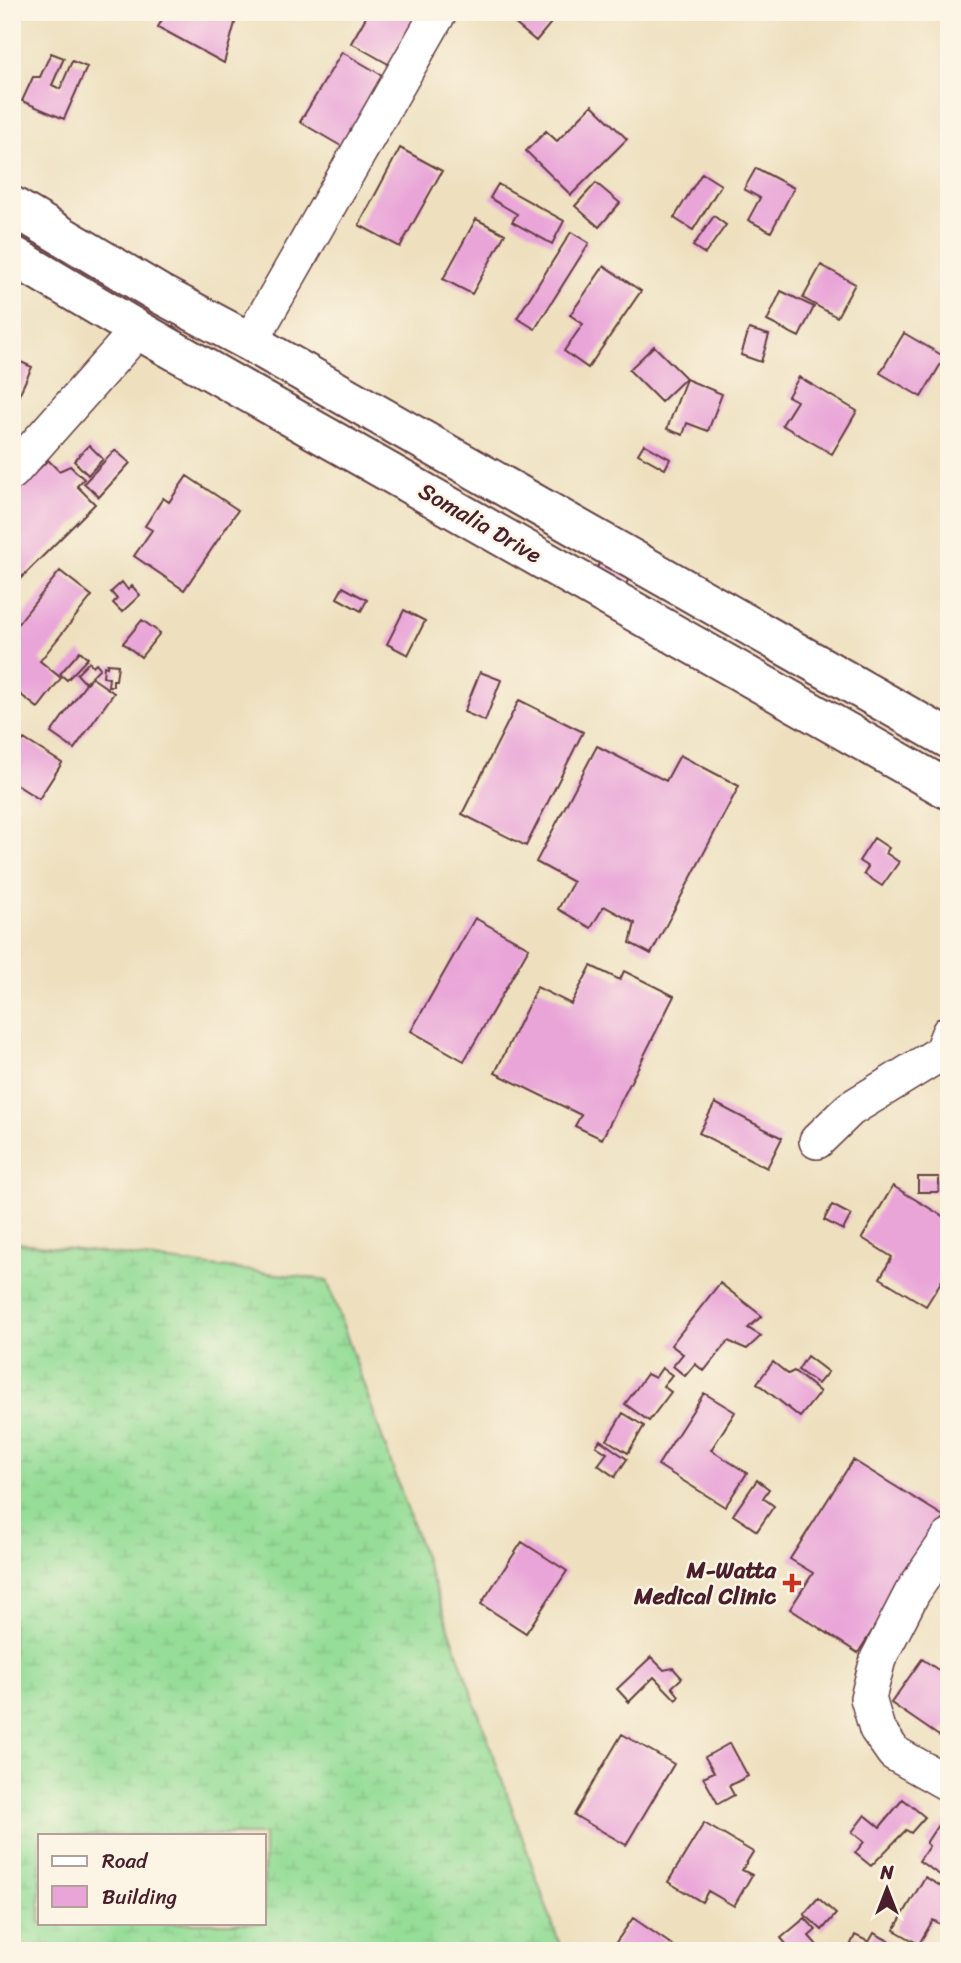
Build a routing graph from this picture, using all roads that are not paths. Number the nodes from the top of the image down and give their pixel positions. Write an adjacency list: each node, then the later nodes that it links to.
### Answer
1 (439, 12): 5 (street)
2 (12, 206): 5 (main road, Somalia Drive)
3 (12, 255): 4 (main road, Somalia Drive)
4 (138, 330): 6 (street); 8 (main road, Somalia Drive)
5 (250, 342): 7 (main road, Somalia Drive)
6 (12, 472)
7 (949, 739)
8 (949, 790)
9 (949, 1033): 10 (street)
10 (817, 1141)
11 (949, 1538): 12 (street)
12 (949, 1784)

